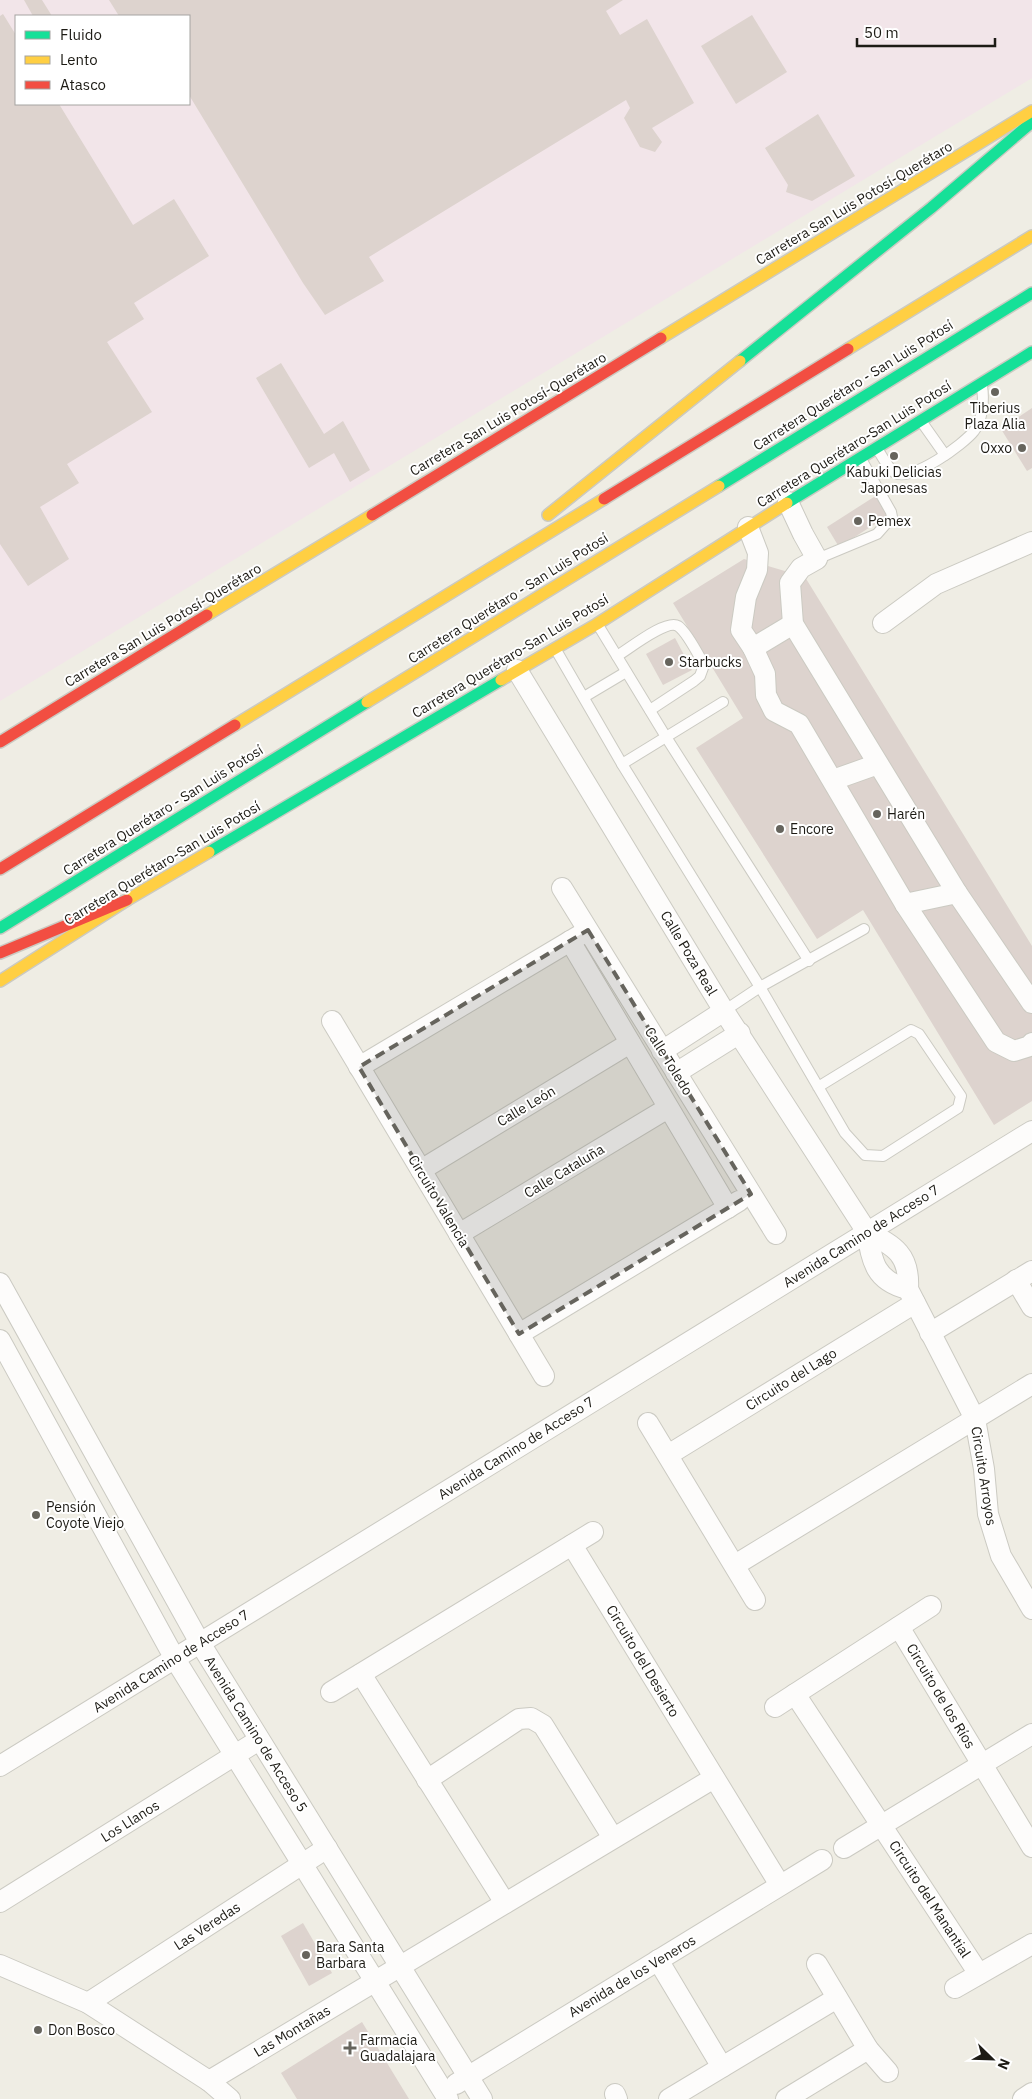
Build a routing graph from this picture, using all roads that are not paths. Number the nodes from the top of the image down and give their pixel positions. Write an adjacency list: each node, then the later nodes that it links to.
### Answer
1 (1032, 111): 30 (main road, Carretera San Luis Potosí-Querétaro)
2 (1032, 122): 12 (main road)
3 (1032, 236): 17 (main road)
4 (1032, 293): 39 (main road, Carretera Querétaro - San Luis Potosí)
5 (1032, 352): 6 (main road, Carretera Querétaro-San Luis Potosí)
6 (981, 383): 7 (main road, Carretera Querétaro-San Luis Potosí); 9 (lane)
7 (921, 420): 8 (main road, Carretera Querétaro-San Luis Potosí); 9 (lane)
8 (876, 448): 9 (lane); 10 (main road, Carretera Querétaro-San Luis Potosí)
9 (946, 455)
10 (860, 458): 11 (main road, Carretera Querétaro-San Luis Potosí); 16 (lane)
11 (788, 502): 13 (main road, Carretera Querétaro-San Luis Potosí); 16 (street)
12 (542, 520)
13 (748, 527): 19 (main road, Carretera Querétaro-San Luis Potosí); 21 (street)
14 (527, 532): 17 (main road)
15 (1032, 542): 18 (street)
16 (818, 559): 20 (street)
17 (458, 587): 34 (main road)
18 (883, 623)
19 (597, 624): 22 (main road, Carretera Querétaro-San Luis Potosí); 23 (lane)
20 (793, 624): 21 (street); 32 (street)
21 (753, 648): 33 (street)
22 (556, 649): 24 (main road, Carretera Querétaro-San Luis Potosí); 26 (lane)
23 (617, 656): 25 (lane); 28 (lane)
24 (517, 670): 37 (main road, Carretera Querétaro-San Luis Potosí); 48 (street, Calle Poza Real)
25 (626, 672): 26 (lane); 28 (lane)
26 (584, 697): 31 (lane)
27 (723, 702): 29 (lane)
28 (650, 710): 29 (lane)
29 (666, 737): 31 (lane); 44 (lane)
30 (0, 742)
31 (622, 764): 46 (lane)
32 (878, 764): 33 (street); 36 (street)
33 (833, 780): 38 (street)
34 (0, 869)
35 (562, 888): 41 (street, Calle Toledo)
36 (957, 893): 38 (street); 47 (street)
37 (127, 900): 43 (main road); 45 (main road, Carretera Querétaro-San Luis Potosí)
38 (905, 904): 52 (street)
39 (0, 928)
40 (864, 929): 44 (lane)
41 (588, 930): 42 (street); 53 (street, Calle Toledo)
42 (570, 941): 51 (street, Calle Toledo); 54 (street)
43 (0, 953)
44 (809, 960): 46 (lane)
45 (0, 981)
46 (760, 987): 48 (lane); 56 (lane)
47 (1032, 1003)
48 (724, 1011): 50 (street, Calle Poza Real); 53 (street)
49 (332, 1021): 54 (street, Circuito Valencia)
50 (740, 1033): 55 (street); 62 (street, Calle Poza Real)
51 (630, 1043): 57 (street, Calle Toledo); 59 (street, Calle León)
52 (1032, 1043)
53 (662, 1051): 55 (street, Calle Toledo)
54 (360, 1067): 59 (street, Circuito Valencia)
55 (676, 1073): 60 (street, Calle Toledo)
56 (818, 1087): 56 (lane)
57 (668, 1108): 61 (street, Calle Toledo); 63 (street, Calle Cataluña)
58 (1032, 1131): 62 (street, Avenida Camino de Acceso 7)
59 (421, 1170): 63 (street, Circuito Valencia)
60 (751, 1194): 61 (street); 64 (street, Calle Toledo)
61 (728, 1208): 70 (street)
62 (867, 1232): 67 (street); 67 (street, Circuito Arroyos); 88 (street, Avenida Camino de Acceso 7)
63 (459, 1234): 70 (street, Circuito Valencia)
64 (776, 1234)
65 (1024, 1275): 68 (street); 69 (street)
66 (0, 1285): 74 (street, Avenida Camino de Acceso 5)
67 (911, 1296): 69 (street, Circuito Arroyos); 78 (street, Circuito del Lago)
68 (1032, 1307)
69 (930, 1333): 76 (street, Circuito Arroyos)
70 (519, 1334): 72 (street, Circuito Valencia)
71 (0, 1340): 75 (street)
72 (544, 1376)
73 (1032, 1384): 76 (street)
74 (63, 1398): 75 (street); 79 (street, Avenida Camino de Acceso 5)
75 (37, 1408): 80 (street)
76 (974, 1418): 83 (street); 86 (street, Circuito Arroyos)
77 (648, 1423): 78 (street)
78 (668, 1455): 83 (street)
79 (120, 1500): 80 (street); 88 (street, Avenida Camino de Acceso 5)
80 (96, 1512): 89 (street)
81 (594, 1532): 82 (street)
82 (572, 1545): 90 (street); 99 (street, Circuito del Desierto)
83 (735, 1565): 84 (street)
84 (755, 1600)
85 (931, 1606): 87 (street)
86 (1032, 1609)
87 (899, 1627): 92 (street); 97 (street, Circuito de los Ríos)
88 (200, 1643): 89 (street, Avenida Camino de Acceso 7); 95 (street, Avenida Camino de Acceso 5)
89 (175, 1659): 96 (street); 98 (street, Avenida Camino de Acceso 7)
90 (361, 1674): 91 (street); 100 (street)
91 (332, 1692)
92 (795, 1694): 93 (street); 101 (street)
93 (775, 1707)
94 (1032, 1734): 97 (street)
95 (259, 1740): 96 (street, Los Llanos); 104 (street, Avenida Camino de Acceso 5)
96 (234, 1755): 107 (street); 109 (street, Los Llanos)
97 (982, 1764): 101 (street); 103 (street, Circuito de los Ríos)
98 (0, 1766)
99 (714, 1778): 102 (street); 108 (street, Circuito del Desierto)
100 (427, 1780): 102 (street); 110 (street)
101 (881, 1825): 105 (street); 116 (street, Circuito del Manantial)
102 (613, 1838): 110 (street)
103 (1032, 1847)
104 (327, 1848): 107 (street, Las Veredas); 115 (street, Avenida Camino de Acceso 5)
105 (844, 1848)
106 (822, 1860): 108 (street, Avenida de los Veneros)
107 (302, 1864): 117 (street); 120 (street, Las Veredas)
108 (780, 1885): 112 (street, Avenida de los Veneros)
109 (0, 1902)
110 (504, 1903): 115 (street)
111 (1032, 1944): 116 (street)
112 (658, 1960): 122 (street); 124 (street, Avenida de los Veneros)
113 (817, 1964): 119 (street)
114 (0, 1965): 120 (street)
115 (399, 1967): 117 (street, Las Montañas); 124 (street, Avenida Camino de Acceso 5)
116 (979, 1974): 118 (street)
117 (375, 1981): 125 (street, Las Montañas); 127 (street)
118 (955, 1988)
119 (837, 1998): 121 (street); 122 (street)
120 (88, 2003): 125 (street)
121 (868, 2049): 123 (street); 131 (street)
122 (722, 2067): 130 (street)
123 (888, 2072)
124 (467, 2077): 127 (street, Avenida de los Veneros); 129 (street, Avenida Camino de Acceso 5)
125 (209, 2081): 128 (street)
126 (1032, 2094): 132 (street)
127 (445, 2095)
128 (230, 2099)
129 (482, 2099)
130 (669, 2099)
131 (786, 2099)
132 (1023, 2099)

